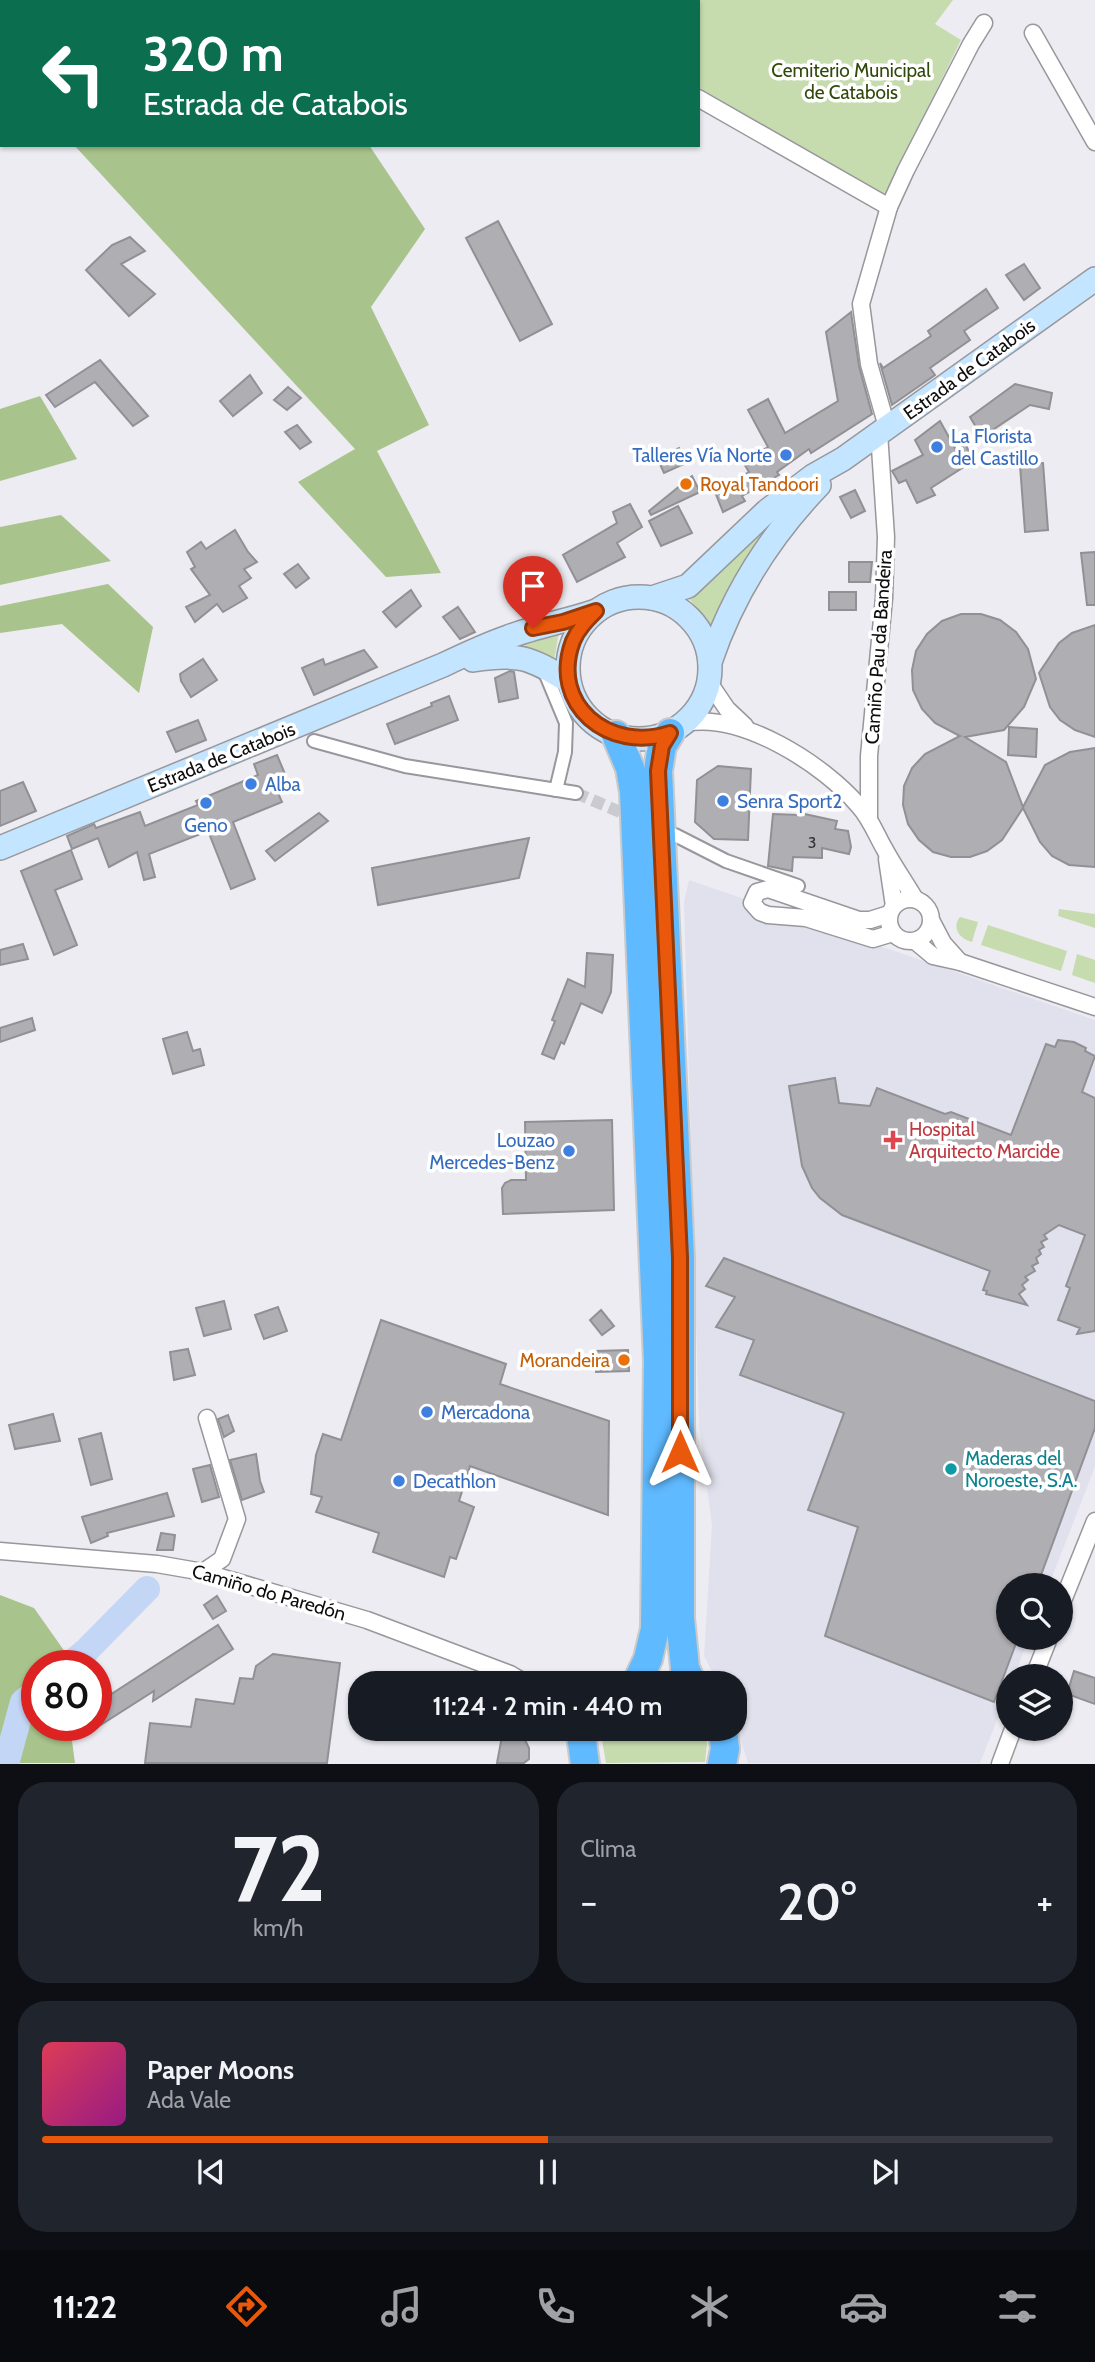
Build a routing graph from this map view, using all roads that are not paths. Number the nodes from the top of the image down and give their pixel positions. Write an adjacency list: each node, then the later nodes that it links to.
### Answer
1 (984, 23): 5 (street, Camiño Pau da Bandeira)
2 (1033, 33): 4 (street)
3 (700, 99): 5 (street)
4 (1095, 142)
5 (889, 207): 7 (street, Camiño Pau da Bandeira)
6 (1095, 279): 7 (main road, Estrada de Catabois)
7 (883, 430): 8 (main road, Estrada de Catabois); 21 (street, Camiño Pau da Bandeira)
8 (843, 459): 9 (main road, Estrada de Catabois); 13 (main road, Estrada de Catabois)
9 (652, 598): 10 (main road, Estrada de Catabois); 13 (main road, Estrada de Catabois)
10 (596, 611): 11 (main road, Estrada de Catabois); 14 (main road)
11 (443, 665): 12 (main road, Estrada de Catabois); 23 (main road, Estrada de Catabois)
12 (542, 665): 14 (main road, Estrada de Catabois); 19 (street)
13 (710, 673): 15 (street); 16 (main road, Estrada de Catabois)
14 (568, 681): 18 (main road, Estrada de Catabois)
15 (752, 733): 16 (street); 21 (street)
16 (672, 734): 18 (main road); 40 (highway)
17 (314, 741): 19 (street)
18 (619, 742): 39 (highway)
19 (556, 790): 20 (street)
20 (576, 793)
21 (869, 819): 24 (street)
22 (675, 835): 25 (street)
23 (0, 848)
24 (885, 850): 26 (street); 27 (street)
25 (798, 886)
26 (915, 899): 27 (street); 28 (street)
27 (891, 910): 29 (street); 29 (street)
28 (932, 922): 30 (street); 31 (street)
29 (893, 933): 30 (street)
30 (915, 941): 31 (street)
31 (960, 962): 32 (street)
32 (1095, 1007)
33 (207, 1418): 36 (street)
34 (1095, 1521): 37 (street)
35 (0, 1551): 36 (street, Camiño do Paredón)
36 (203, 1572): 38 (street, Camiño do Paredón)
37 (1073, 1576)
38 (502, 1671)
39 (639, 1671)
40 (686, 1671)
41 (582, 1741): 43 (highway)
42 (1008, 1741): 44 (street)
43 (585, 1763)
44 (1000, 1763)

